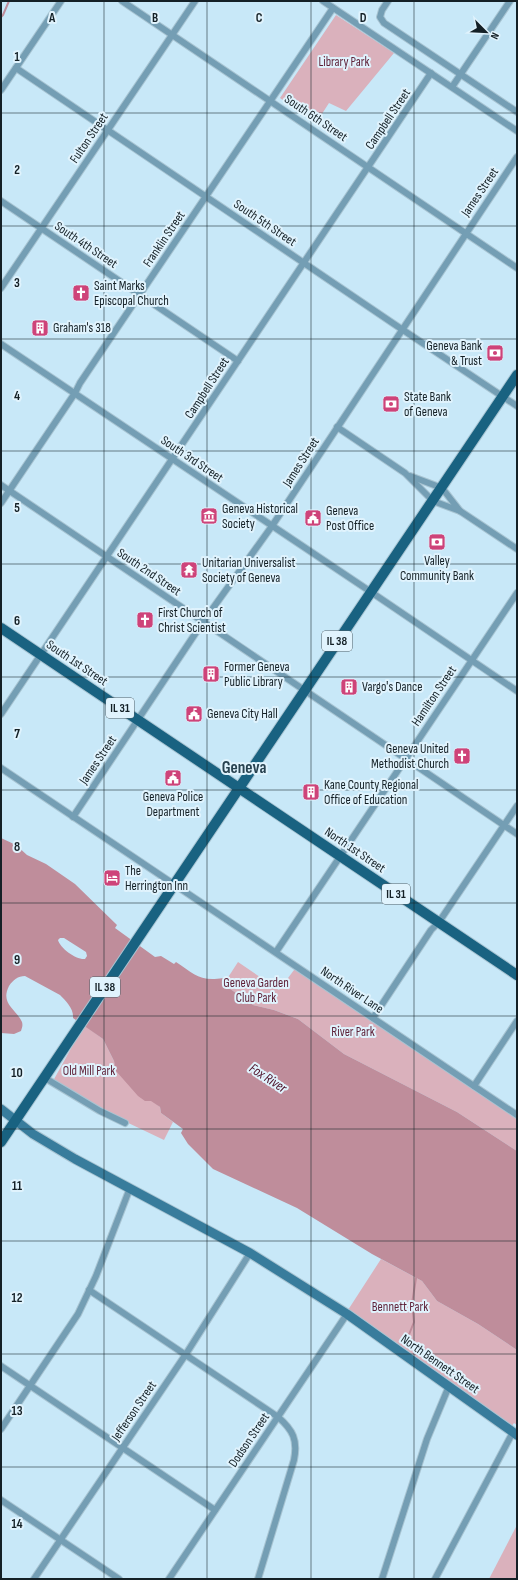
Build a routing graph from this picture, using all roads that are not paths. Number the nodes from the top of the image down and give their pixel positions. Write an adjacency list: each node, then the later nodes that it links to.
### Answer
1 (61, 1): 9 (street)
2 (122, 1): 8 (street, South 6th Street)
3 (195, 1): 8 (street, Fulton Street)
4 (323, 1): 7 (street)
5 (388, 1): 11 (street)
6 (510, 1): 11 (street)
7 (334, 8): 10 (street); 14 (street, Franklin Street)
8 (172, 35): 14 (street, South 6th Street); 16 (street, Fulton Street)
9 (16, 68): 13 (street); 16 (street, South 5th Street)
10 (431, 74): 12 (street); 19 (street, Campbell Street)
11 (460, 74): 12 (street); 15 (street)
12 (452, 87): 17 (street)
13 (1, 90)
14 (270, 101): 19 (street, South 6th Street); 20 (street, Franklin Street)
15 (517, 112)
16 (108, 130): 20 (street, South 5th Street); 22 (street, Fulton Street)
17 (517, 131)
18 (517, 157): 23 (street, James Street)
19 (368, 167): 23 (street, South 6th Street); 24 (street, Campbell Street)
20 (206, 197): 24 (street, South 5th Street); 27 (street, Franklin Street)
21 (1, 201): 22 (street, South 4th Street)
22 (41, 228): 26 (street, Fulton Street); 27 (street, South 4th Street)
23 (466, 233): 25 (street, South 6th Street); 28 (street, James Street)
24 (304, 263): 28 (street, South 5th Street); 30 (street, Campbell Street)
25 (517, 268)
26 (1, 288)
27 (140, 295): 30 (street, South 4th Street); 32 (street, Franklin Street)
28 (401, 329): 33 (street, South 5th Street); 35 (street, James Street)
29 (1, 344): 32 (street, South 3rd Street)
30 (238, 361): 36 (street, Campbell Street)
31 (517, 376): 33 (main road, IL 38)
32 (75, 393): 36 (street, South 3rd Street); 40 (street, Franklin Street)
33 (503, 396): 34 (street, South 5th Street); 39 (main road, IL 38)
34 (517, 406)
35 (337, 427): 37 (street); 44 (street, James Street)
36 (173, 459): 44 (street, South 3rd Street); 46 (street, Campbell Street)
37 (404, 474): 39 (street); 41 (street)
38 (1, 485): 40 (street, South 2nd Street)
39 (442, 488): 41 (main road, IL 38); 43 (street)
40 (9, 490): 42 (street, Franklin Street); 46 (street, South 2nd Street)
41 (433, 501): 43 (street); 47 (main road, IL 38)
42 (1, 503)
43 (460, 511): 45 (street)
44 (272, 526): 47 (street, South 3rd Street); 49 (street, James Street)
45 (517, 549)
46 (107, 556): 49 (street, South 2nd Street); 51 (street, Campbell Street)
47 (371, 592): 52 (street, South 3rd Street); 53 (main road, IL 38)
48 (517, 593): 52 (street, Hamilton Street)
49 (203, 622): 53 (street, South 2nd Street); 56 (street, James Street)
50 (1, 628): 51 (main road, South 1st Street / IL 31)
51 (41, 654): 55 (street, Campbell Street); 56 (main road, South 1st Street / IL 31)
52 (472, 661): 54 (street, South 3rd Street); 57 (street, Hamilton Street)
53 (304, 691): 57 (street, South 2nd Street); 59 (main road, IL 38)
54 (517, 692)
55 (1, 714)
56 (138, 720): 59 (main road, South 1st Street / IL 31); 61 (street, James Street)
57 (405, 759): 62 (street, South 2nd Street); 64 (street, Hamilton Street)
58 (1, 768): 61 (street, North River Lane)
59 (239, 787): 64 (main road, North 1st Street / IL 31); 65 (main road, IL 38)
60 (517, 806): 62 (street)
61 (73, 817): 65 (street, North River Lane)
62 (504, 826): 63 (street, South 2nd Street); 66 (street)
63 (517, 834)
64 (340, 856): 66 (main road, North 1st Street / IL 31); 67 (street, Hamilton Street)
65 (174, 884): 67 (street, North River Lane); 71 (main road, IL 38)
66 (439, 922): 68 (main road, North 1st Street / IL 31); 69 (street)
67 (276, 952): 69 (street, North River Lane)
68 (517, 975)
69 (374, 1018): 72 (street, North River Lane)
70 (517, 1021): 72 (street)
71 (45, 1078): 75 (main road, IL 38); 76 (street)
72 (474, 1086): 74 (street, North River Lane)
73 (1, 1109): 75 (main road, North Bennett Street)
74 (517, 1115)
75 (16, 1121): 77 (main road, IL 38); 78 (main road, North Bennett Street)
76 (125, 1123)
77 (1, 1142)
78 (130, 1188): 79 (main road, North Bennett Street); 80 (street)
79 (250, 1253): 81 (main road, North Bennett Street); 82 (street, Jefferson Street)
80 (89, 1290): 82 (street); 84 (street)
81 (347, 1314): 85 (main road, North Bennett Street); 86 (street, Dodson Street)
82 (186, 1354): 86 (street); 89 (street, Jefferson Street)
83 (1, 1366): 84 (street)
84 (30, 1386): 87 (street); 89 (street)
85 (449, 1386): 88 (main road, North Bennett Street); 97 (street)
86 (278, 1417): 91 (street, Dodson Street); 96 (street)
87 (1, 1429)
88 (515, 1433): 98 (street)
89 (123, 1448): 91 (street); 92 (street, Jefferson Street)
90 (1, 1500): 92 (street)
91 (215, 1510): 95 (street, Dodson Street)
92 (60, 1540): 93 (street, Jefferson Street); 94 (street)
93 (34, 1579)
94 (119, 1579)
95 (169, 1579)
96 (258, 1579)
97 (382, 1579)
98 (435, 1579)

